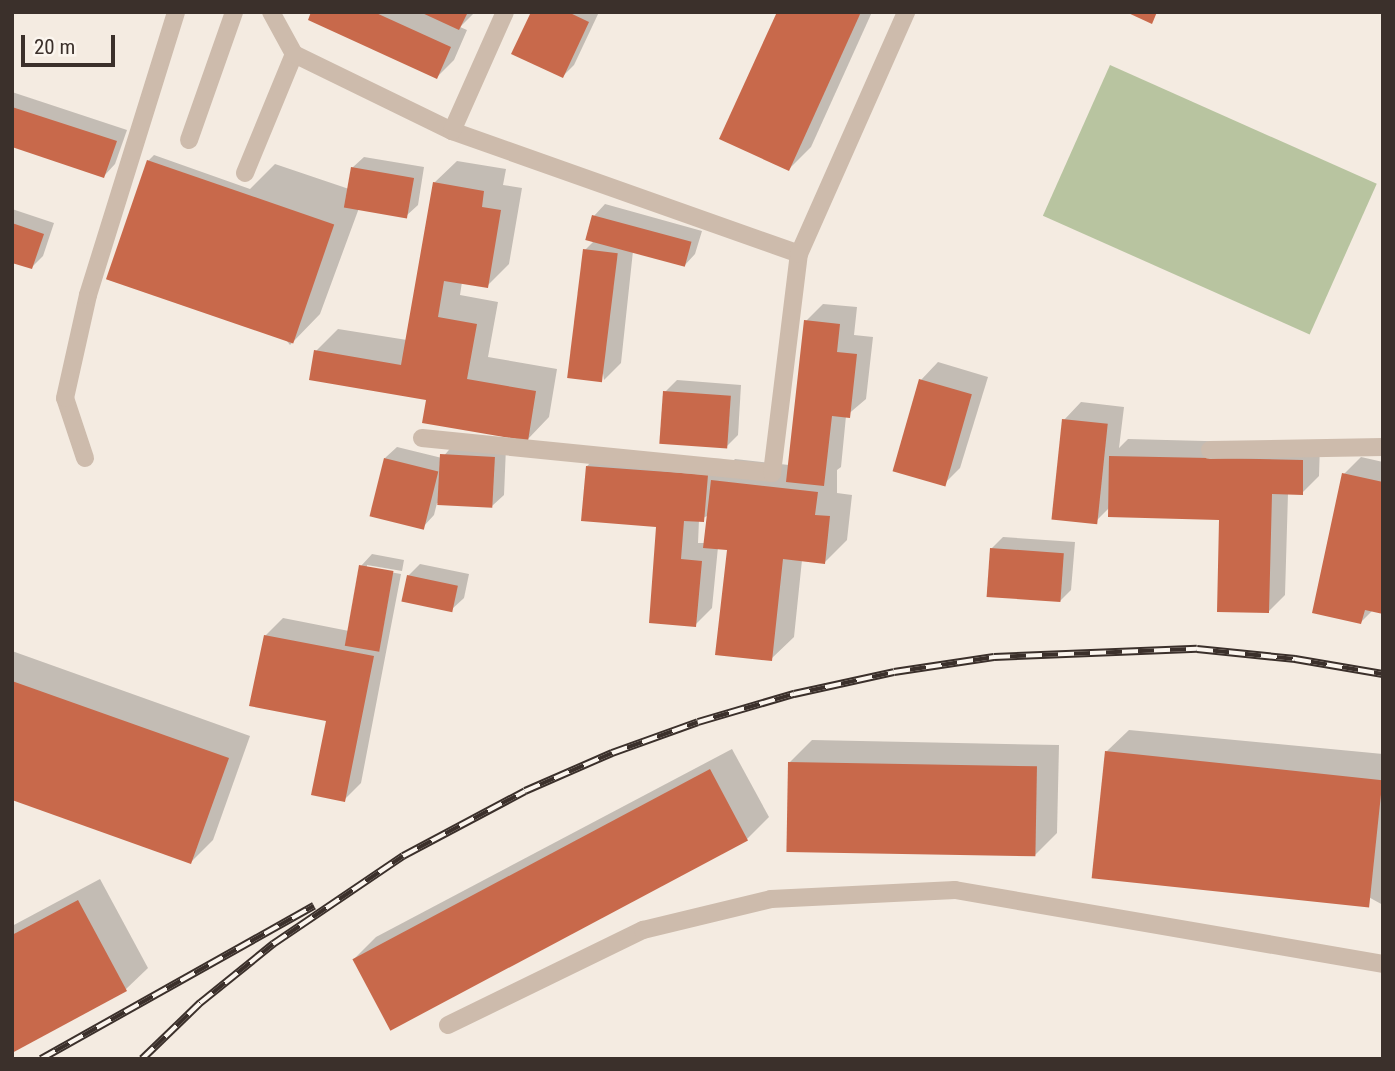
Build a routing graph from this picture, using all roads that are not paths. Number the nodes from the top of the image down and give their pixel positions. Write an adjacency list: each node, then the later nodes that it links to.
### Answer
1 (176, 12): 14 (street)
2 (234, 12): 8 (street)
3 (505, 12): 7 (street)
4 (906, 12): 10 (street)
5 (273, 13): 6 (street)
6 (294, 54): 7 (street); 9 (street)
7 (452, 131): 10 (street)
8 (189, 140)
9 (245, 173)
10 (799, 254): 11 (street)
11 (422, 438)
12 (1383, 447): 13 (street)
13 (1210, 450)
14 (85, 458)
15 (1383, 964): 16 (street)
16 (448, 1025)

